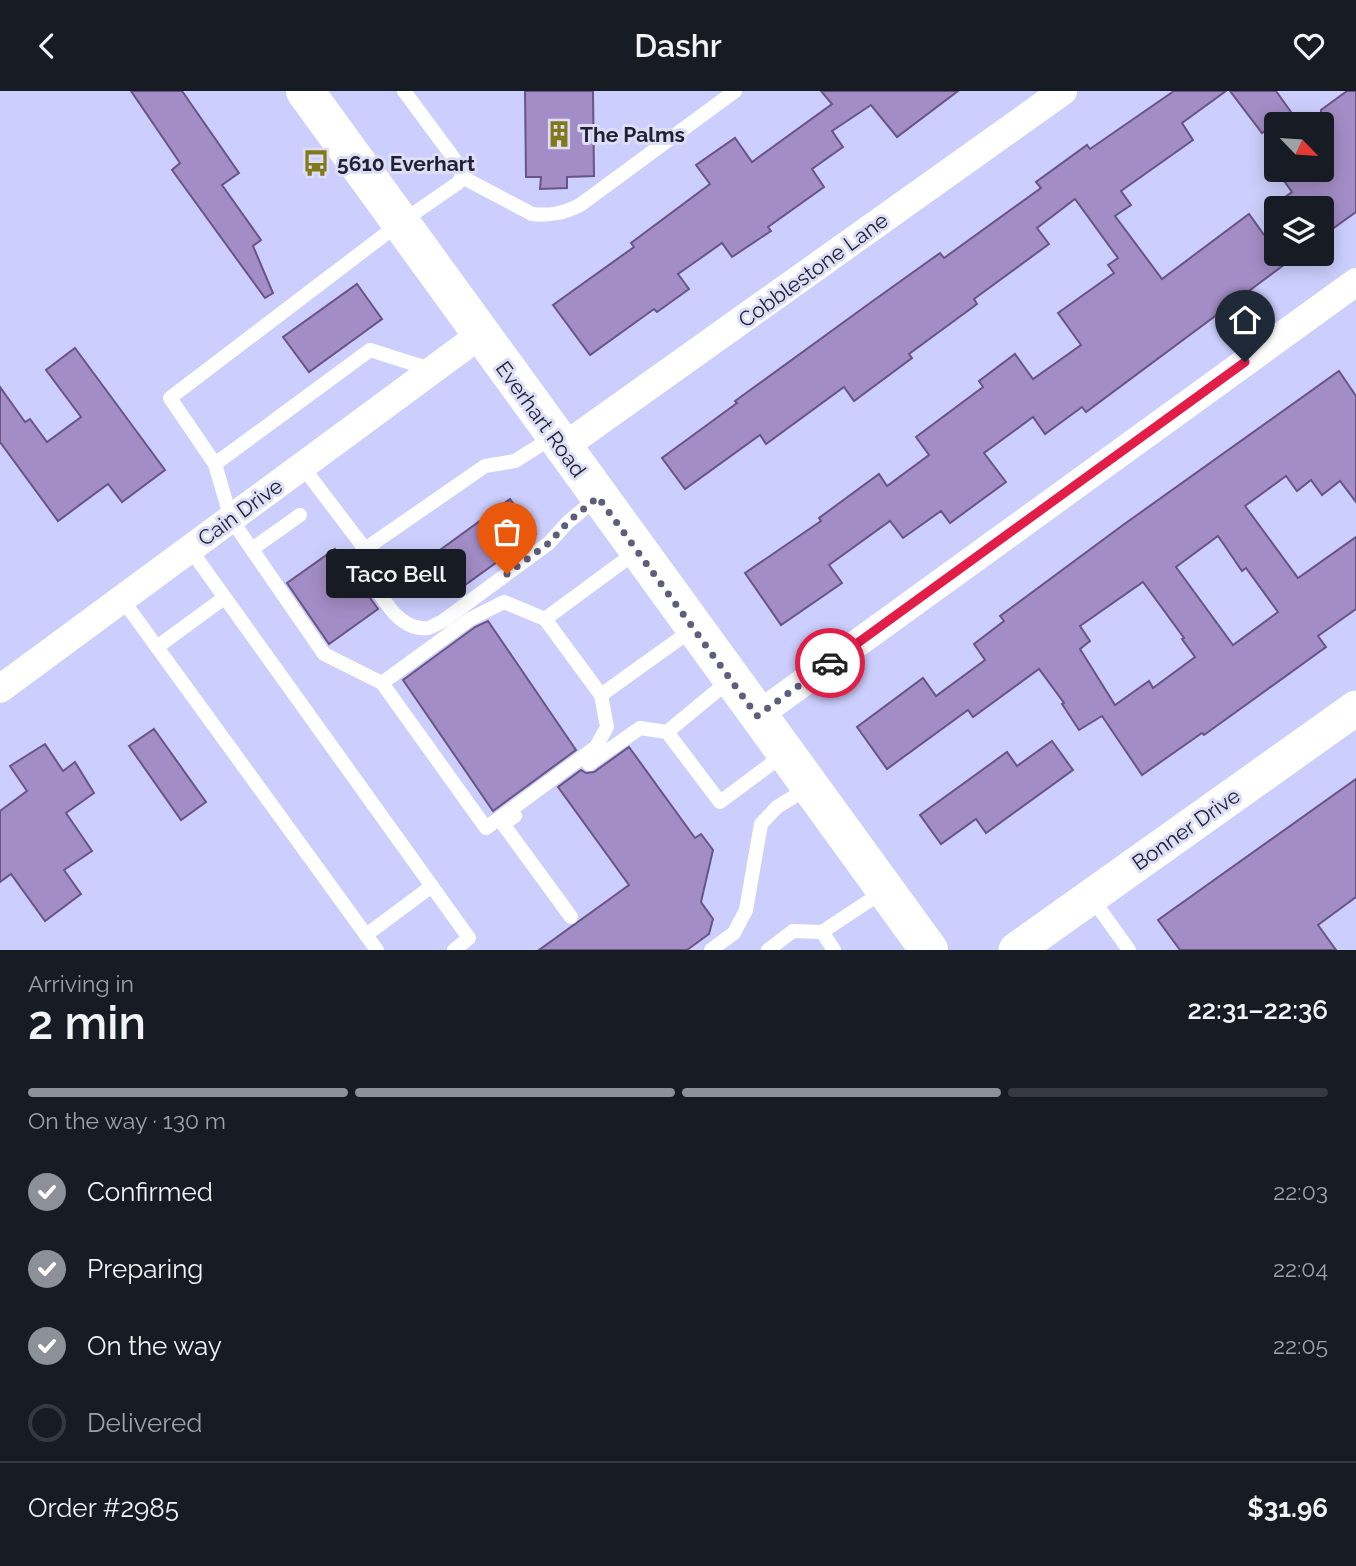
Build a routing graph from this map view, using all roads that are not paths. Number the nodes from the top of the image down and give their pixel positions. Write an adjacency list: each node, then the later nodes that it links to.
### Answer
1 (305, 91): 6 (main road, Everhart Road)
2 (404, 91): 5 (lane)
3 (735, 91): 5 (lane)
4 (1063, 91): 10 (street, Cobblestone Lane)
5 (462, 177): 6 (lane)
6 (400, 223): 8 (main road, Everhart Road); 11 (lane)
7 (1356, 282): 30 (street)
8 (480, 335): 9 (street, Cain Drive); 10 (main road, Everhart Road)
9 (433, 370): 11 (lane); 12 (street, Cain Drive)
10 (558, 442): 13 (main road, Everhart Road); 18 (lane)
11 (215, 464): 15 (lane)
12 (302, 466): 15 (street, Cain Drive); 18 (lane)
13 (598, 497): 18 (lane); 19 (main road, Everhart Road)
14 (300, 515): 17 (lane)
15 (231, 519): 16 (street, Cain Drive); 17 (lane)
16 (190, 549): 20 (lane); 21 (street, Cain Drive)
17 (252, 549): 26 (lane)
18 (365, 549)
19 (637, 551): 22 (lane); 23 (main road, Everhart Road)
20 (224, 598): 24 (lane); 34 (lane)
21 (122, 599): 24 (lane); 27 (street, Cain Drive)
22 (545, 619): 26 (lane); 28 (lane)
23 (694, 629): 25 (main road, Everhart Road); 28 (lane)
24 (157, 646): 39 (lane)
25 (730, 679): 30 (main road, Everhart Road); 31 (lane)
26 (382, 683): 28 (lane)
27 (0, 689)
28 (601, 695)
29 (1356, 708): 36 (street, Bonner Drive)
30 (757, 716): 32 (main road, Everhart Road)
31 (667, 732): 32 (lane); 37 (lane)
32 (785, 754): 33 (main road, Everhart Road)
33 (810, 788): 35 (main road, Everhart Road); 42 (lane)
34 (432, 886): 39 (lane); 41 (lane)
35 (885, 890): 38 (lane); 45 (main road, Everhart Road)
36 (1091, 897): 46 (street, Bonner Drive); 47 (lane)
37 (571, 917)
38 (822, 932): 43 (lane); 44 (lane)
39 (366, 935): 40 (lane)
40 (377, 950)
41 (454, 950)
42 (711, 950)
43 (768, 950)
44 (834, 950)
45 (929, 950)
46 (1016, 950)
47 (1129, 950)

